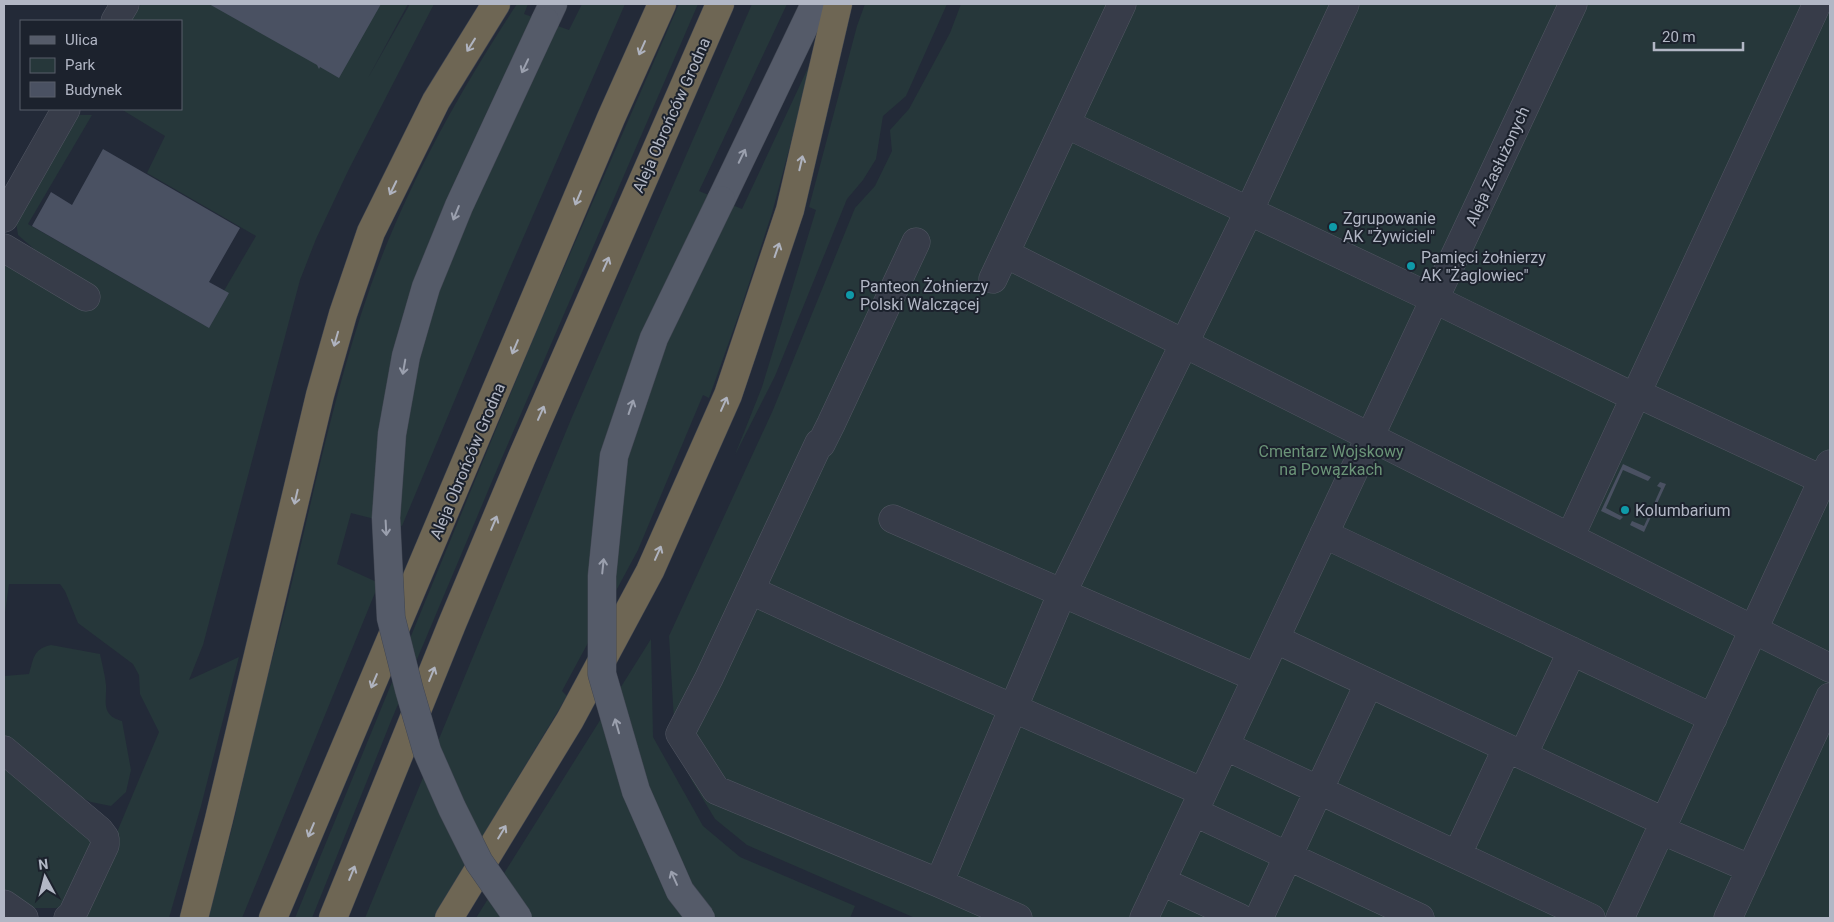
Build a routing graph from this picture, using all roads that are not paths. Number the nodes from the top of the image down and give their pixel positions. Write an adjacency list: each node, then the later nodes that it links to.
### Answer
1 (125, 4): 12 (street)
2 (496, 4): 55 (highway, one-way to 55)
3 (662, 4): 56 (highway, Aleja Obrońców Grodna, one-way to 56)
4 (720, 4): 57 (highway, Aleja Obrońców Grodna, one-way to 4)
5 (814, 4): 60 (main road, one-way to 5, bridge)
6 (838, 4): 58 (highway, one-way to 6)
7 (1122, 4): 14 (street)
8 (1346, 4): 15 (street)
9 (1573, 4): 22 (street, Aleja Zasłużonych)
10 (1817, 4): 24 (street)
11 (549, 13): 59 (main road, one-way to 59, bridge)
12 (116, 20)
13 (65, 110): 16 (street)
14 (1066, 124): 15 (street); 19 (street)
15 (1249, 211): 22 (street); 23 (street)
16 (4, 218)
17 (916, 242): 30 (street)
18 (4, 248): 21 (street)
19 (1006, 254): 20 (street); 23 (street)
20 (994, 279)
21 (86, 297)
22 (1434, 299): 24 (street); 25 (street, Aleja Zasłużonych)
23 (1184, 343): 25 (street); 31 (street)
24 (1636, 395): 26 (street); 29 (street)
25 (1370, 437): 28 (street, Aleja Zasłużonych); 29 (street)
26 (1827, 472): 32 (street)
27 (893, 519): 31 (street)
28 (1324, 534): 33 (street, Aleja Zasłużonych); 34 (street)
29 (1570, 537): 32 (street)
30 (750, 590): 39 (street); 51 (street)
31 (1062, 593): 36 (street); 39 (street)
32 (1753, 630): 35 (street); 40 (street)
33 (1275, 639): 36 (street, Aleja Zasłużonych); 37 (street)
34 (1572, 651): 40 (street); 43 (street)
35 (1830, 668)
36 (1257, 678): 41 (street, Aleja Zasłużonych)
37 (1369, 683): 43 (street); 44 (street)
38 (1830, 697): 49 (street)
39 (1013, 708): 45 (street); 51 (street)
40 (1713, 718): 46 (street)
41 (1225, 746): 44 (street); 45 (street, Aleja Zasłużonych)
42 (4, 750): 54 (street)
43 (1515, 752): 46 (street); 47 (street)
44 (1319, 790): 47 (street); 48 (street)
45 (1198, 802): 48 (street); 50 (street, Aleja Zasłużonych)
46 (1663, 826): 49 (street); 67 (street)
47 (1457, 855): 66 (street)
48 (1288, 856): 64 (street); 65 (street)
49 (1751, 869): 68 (street)
50 (1161, 881): 62 (street, Aleja Zasłużonych); 63 (street)
51 (938, 883): 61 (street)
52 (4, 904): 53 (street)
53 (24, 918)
54 (68, 918)
55 (194, 918)
56 (273, 918)
57 (333, 918)
58 (449, 918)
59 (518, 918)
60 (701, 918)
61 (1018, 918)
62 (1144, 918)
63 (1240, 918)
64 (1259, 918)
65 (1420, 918)
66 (1591, 918)
67 (1620, 918)
68 (1728, 918)

